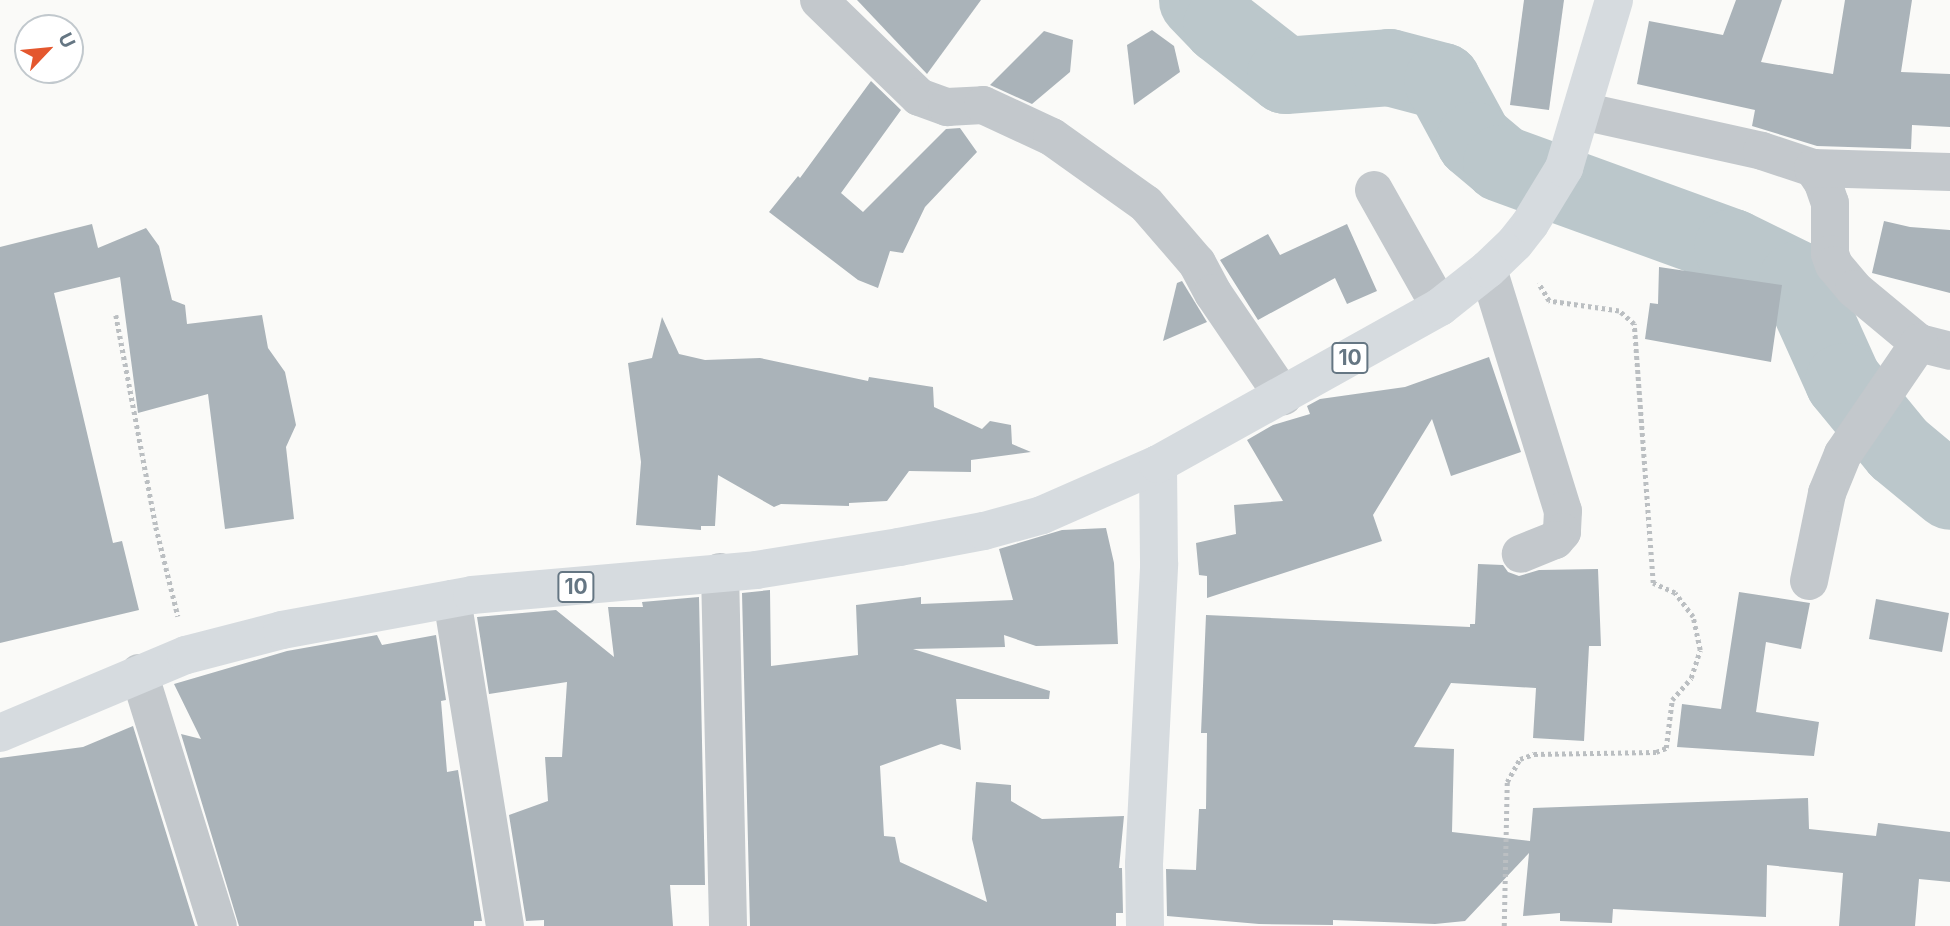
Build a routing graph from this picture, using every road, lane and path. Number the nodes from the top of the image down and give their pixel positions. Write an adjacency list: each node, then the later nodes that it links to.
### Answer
1 (819, 0): 12 (street)
2 (1614, 0): 3 (main road, 10)
3 (1582, 111): 4 (street); 7 (main road, 10)
4 (1814, 168): 5 (street); 11 (street)
5 (1950, 172)
6 (1374, 190): 9 (street)
7 (1520, 237): 8 (main road, 10); 25 (path)
8 (1488, 270): 9 (main road, 10); 14 (street)
9 (1440, 307): 12 (main road, 10)
10 (116, 315): 18 (path)
11 (1935, 347): 16 (street)
12 (1283, 396): 13 (main road, 10)
13 (1158, 464): 15 (main road, 10); 24 (main road)
14 (1521, 554)
15 (720, 572): 17 (main road, 10); 23 (street)
16 (1809, 580)
17 (452, 599): 18 (main road, 10); 22 (street)
18 (186, 655): 19 (main road, 10)
19 (139, 673): 20 (main road, 10); 21 (street)
20 (0, 733)
21 (218, 926)
22 (505, 926)
23 (728, 926)
24 (1145, 926)
25 (1504, 926)

